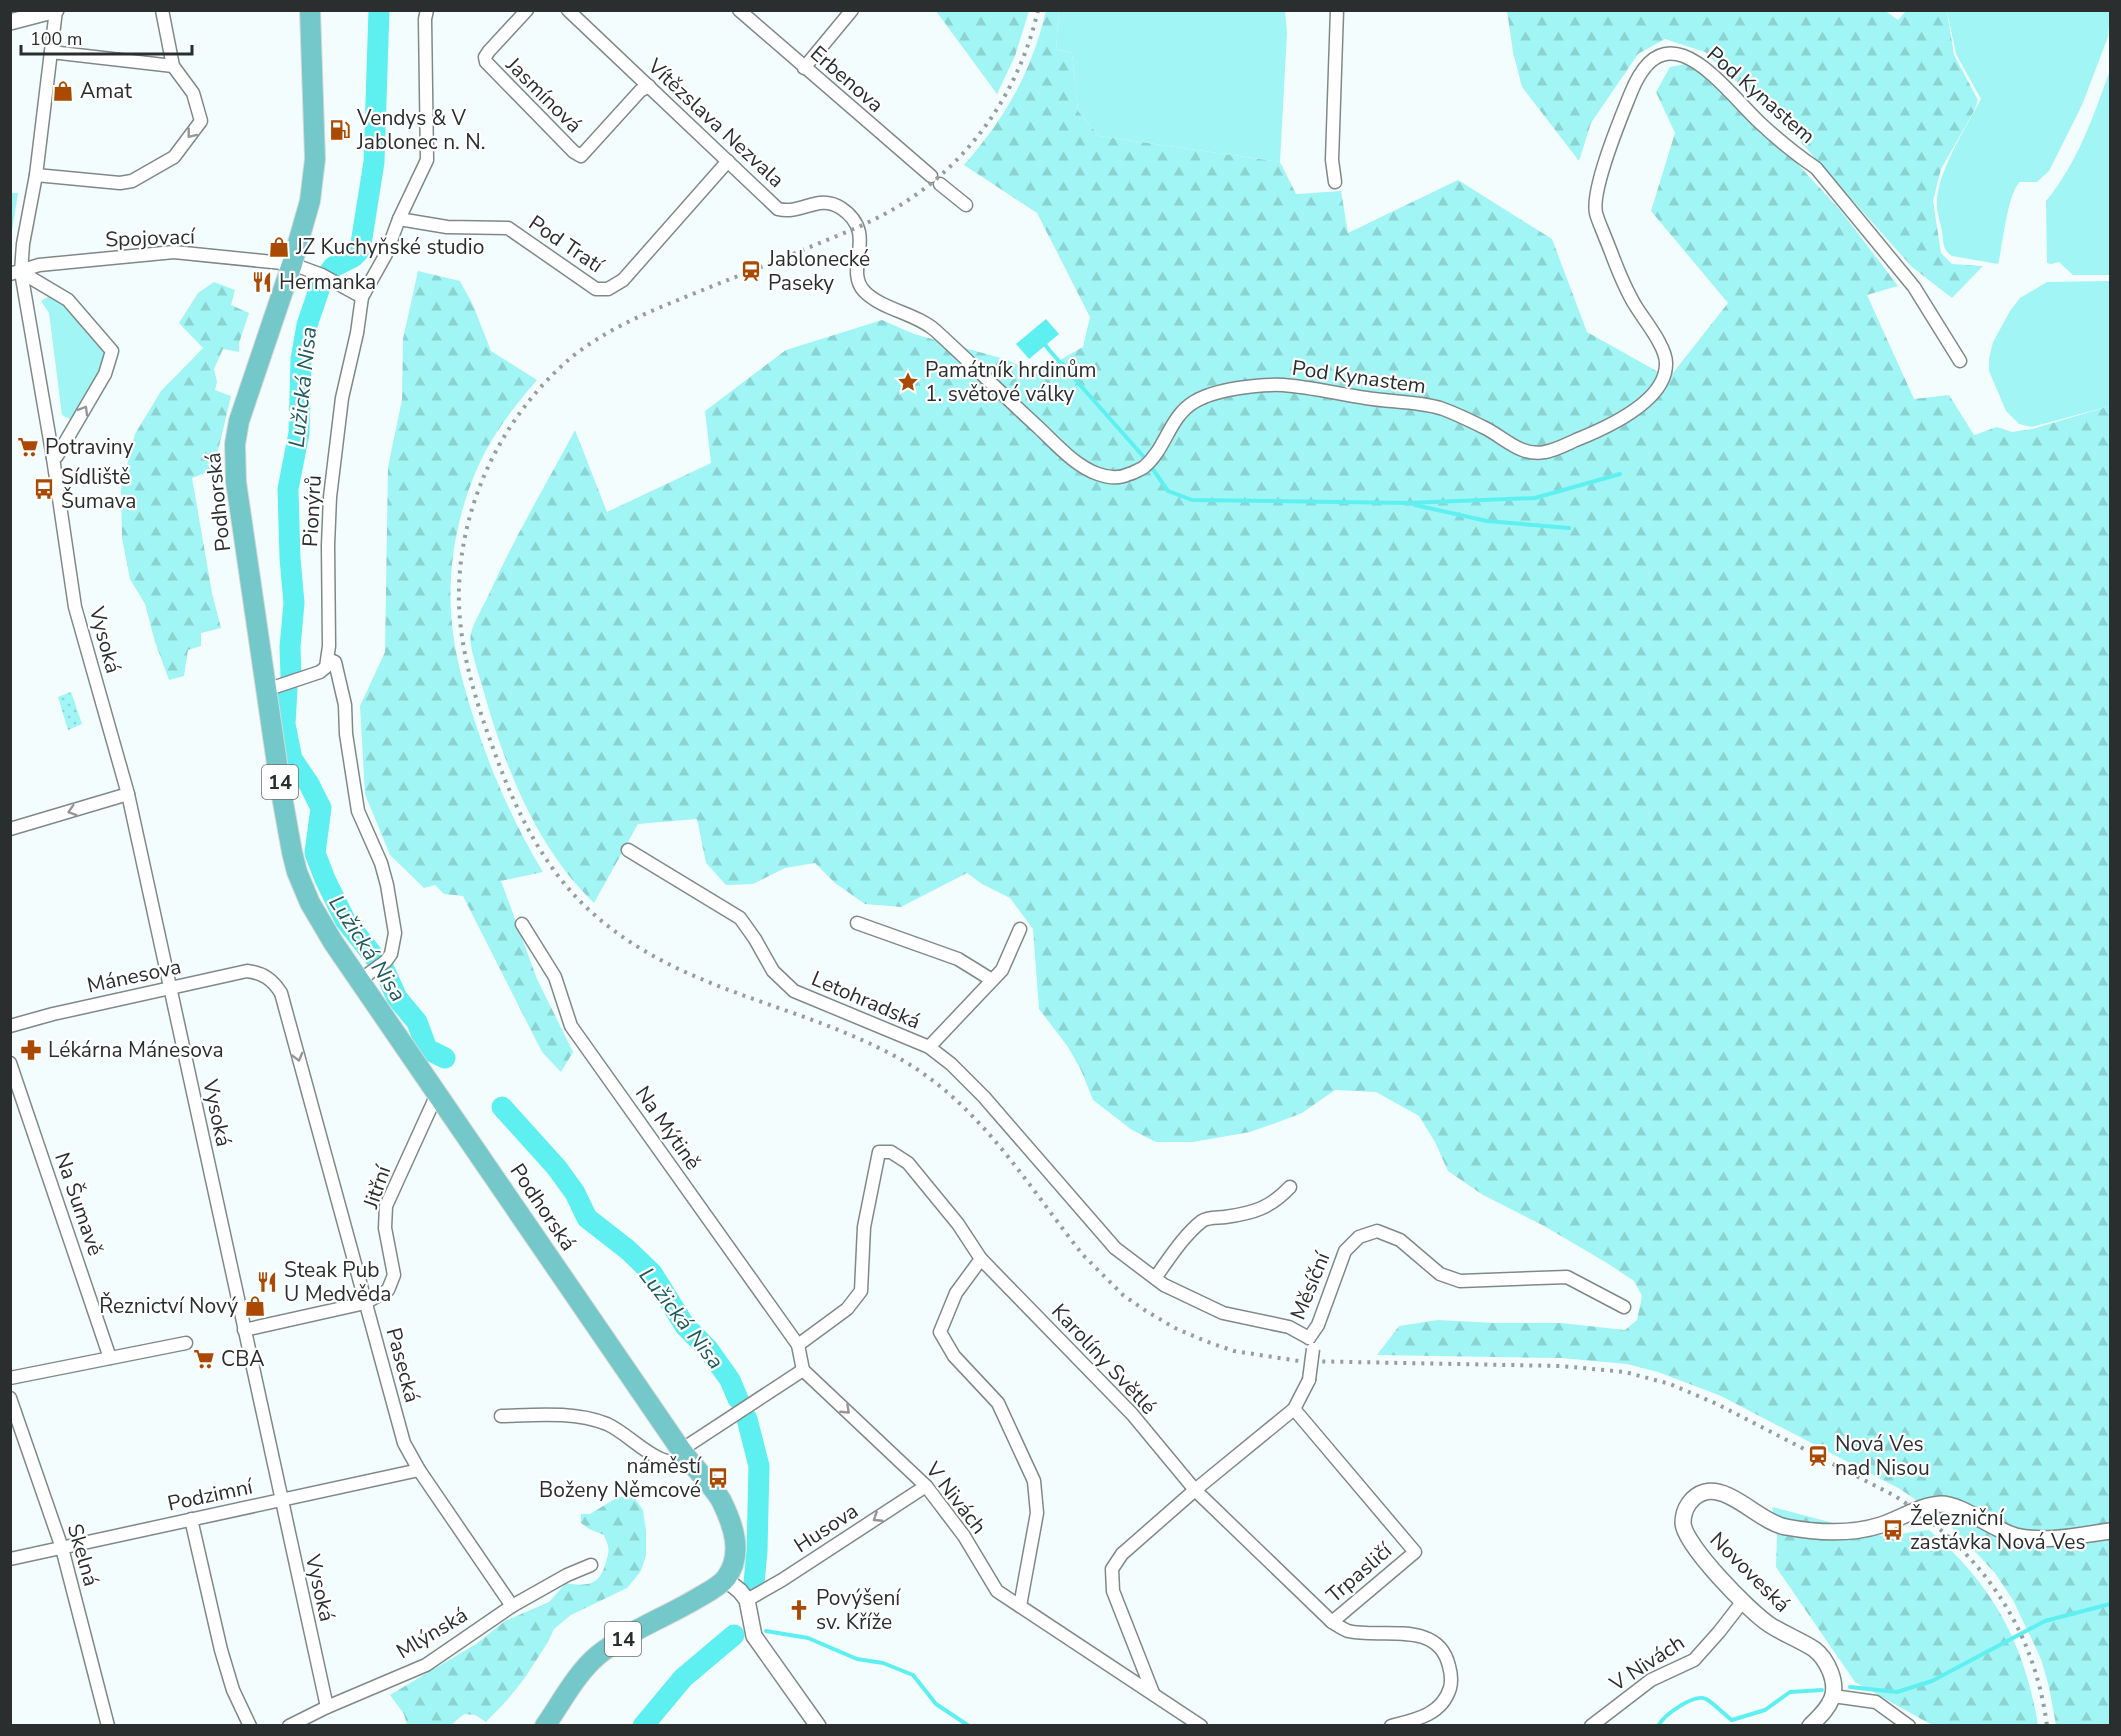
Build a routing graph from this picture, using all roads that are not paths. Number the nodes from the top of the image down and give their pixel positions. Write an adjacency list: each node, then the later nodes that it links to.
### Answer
1 (56, 10): 10 (street); 11 (street, Vysoká)
2 (162, 10): 12 (street)
3 (310, 10): 20 (main road, Podhorská / 14)
4 (427, 10): 19 (street, Pionýrů)
5 (527, 10): 14 (street, Jasmínová)
6 (568, 10): 14 (street, Vítězslava Nezvala)
7 (739, 10): 13 (street, Erbenova)
8 (852, 10): 13 (street)
9 (1337, 10): 17 (street)
10 (14, 18)
11 (51, 51): 12 (street); 16 (street, Vysoká)
12 (173, 66): 16 (street, one-way to 16)
13 (804, 68): 18 (street, Erbenova)
14 (649, 86): 15 (street, Vítězslava Nezvala)
15 (728, 161): 19 (street, Pod Tratí); 24 (street, Vítězslava Nezvala)
16 (36, 175): 21 (street, Vysoká)
17 (1335, 183)
18 (966, 205)
19 (399, 219): 22 (street, Pionýrů)
20 (292, 264): 21 (street, Spojovací); 22 (street); 27 (main road, Podhorská / 14)
21 (16, 273): 25 (street, Vysoká); 25 (street, one-way to 21)
22 (362, 297): 26 (street, Pionýrů)
23 (1960, 361): 24 (street, Pod Kynastem)
24 (1224, 390)
25 (53, 458): 28 (street, Vysoká)
26 (328, 659): 27 (street); 35 (street, Pionýrů)
27 (266, 690): 35 (main road, Podhorská / 14)
28 (128, 794): 29 (street, one-way to 29); 37 (street, Vysoká)
29 (10, 829)
30 (628, 850): 39 (street, Letohradská)
31 (857, 923): 36 (street)
32 (522, 924): 50 (street, Na Mýtině)
33 (1020, 928): 36 (street, Letohradská)
34 (265, 976): 37 (street, Mánesova); 45 (street, Pasecká, one-way to 45)
35 (365, 977): 41 (main road, Podhorská / 14)
36 (992, 980): 39 (street, Letohradská)
37 (171, 988): 38 (street, Mánesova); 47 (street, Vysoká)
38 (10, 1026)
39 (929, 1047): 44 (street, Letohradská)
40 (10, 1063): 51 (street, Na Šumavě)
41 (437, 1094): 45 (street, Jitřní); 57 (main road, Podhorská / 14)
42 (1290, 1187): 44 (street)
43 (981, 1259): 50 (street, Karolíny Světlé); 60 (street, Karolíny Světlé); 71 (street)
44 (1155, 1278): 49 (street, Letohradská)
45 (365, 1303): 47 (street, Jitřní); 58 (street, Pasecká)
46 (1624, 1307): 49 (street, Měsíční)
47 (244, 1330): 61 (street, Vysoká)
48 (186, 1343): 51 (street)
49 (1311, 1344): 55 (street, Měsíční, bridge)
50 (798, 1345): 52 (street, Na Mýtině)
51 (110, 1358): 53 (street)
52 (803, 1370): 57 (street); 59 (street, V Nivách, one-way to 59)
53 (10, 1378)
54 (10, 1398): 64 (street, Skelná)
55 (1294, 1409): 60 (street, Měsíční); 72 (street, Trpasličí)
56 (501, 1416): 57 (street)
57 (684, 1455): 67 (main road, Podhorská / 14)
58 (419, 1470): 61 (street, Podzimní); 70 (street, Pasecká)
59 (926, 1486): 68 (street, Husova, one-way to 68); 71 (street, V Nivách)
60 (1195, 1490): 72 (street, Trpasličí); 73 (street, Měsíční)
61 (281, 1500): 62 (street, Podzimní); 75 (street, Vysoká)
62 (191, 1519): 64 (street, Podzimní); 77 (street)
63 (2110, 1532): 69 (street, Novoveská)
64 (62, 1548): 65 (street, Podzimní); 76 (street, Skelná)
65 (10, 1559)
66 (591, 1565): 70 (street, Mlýnská)
67 (725, 1579): 68 (street); 79 (main road, 14)
68 (747, 1600): 80 (street)
69 (1743, 1601): 74 (street, Novoveská); 83 (street, V Nivách)
70 (512, 1605): 75 (street, Mlýnská)
71 (1020, 1606): 73 (street, V Nivách)
72 (1332, 1622): 82 (street)
73 (1153, 1693): 81 (street, V Nivách)
74 (1833, 1696): 84 (street); 85 (street)
75 (327, 1707): 78 (street, Mlýnská)
76 (108, 1725)
77 (250, 1725)
78 (289, 1725)
79 (545, 1725)
80 (818, 1725)
81 (1202, 1725)
82 (1391, 1725)
83 (1591, 1725)
84 (1810, 1725)
85 (1909, 1725)

